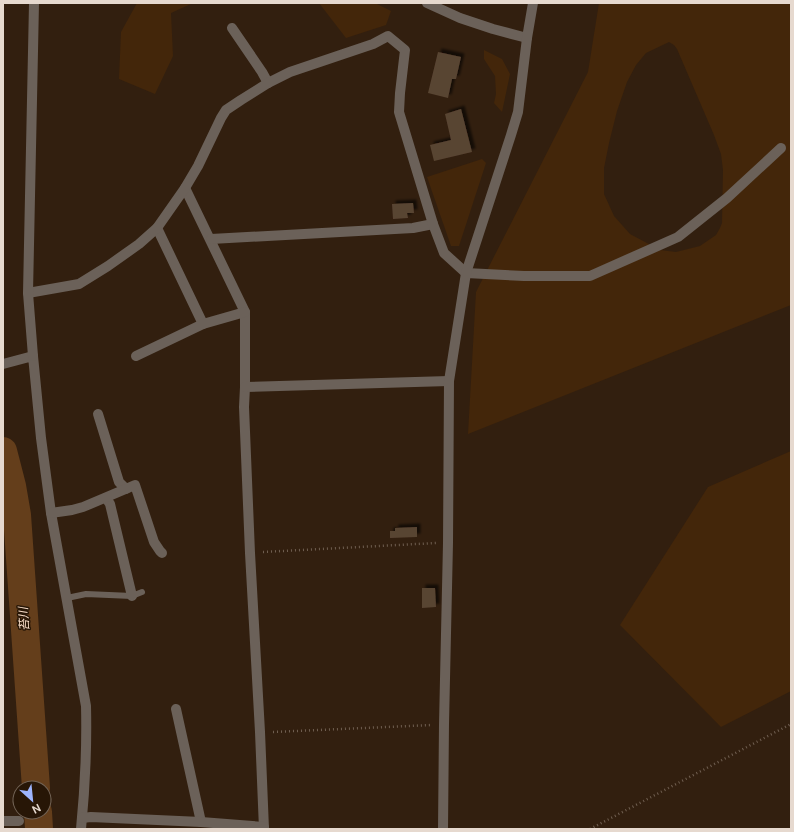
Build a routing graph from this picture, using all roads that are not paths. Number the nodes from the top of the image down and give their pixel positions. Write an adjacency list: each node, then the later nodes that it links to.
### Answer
1 (34, 3): 13 (street)
2 (427, 3): 5 (street)
3 (533, 3): 5 (street)
4 (232, 28): 6 (street)
5 (527, 38): 12 (street)
6 (268, 83): 8 (street); 9 (street)
7 (781, 148): 12 (street)
8 (185, 188): 10 (street); 11 (street)
9 (433, 224): 11 (street); 12 (street)
10 (157, 228): 13 (street); 15 (street)
11 (211, 239): 14 (street)
12 (466, 273): 19 (street)
13 (28, 293): 16 (street)
14 (245, 312): 15 (street); 20 (street)
15 (203, 324): 17 (street)
16 (33, 356): 18 (street); 24 (street)
17 (136, 356)
18 (3, 364)
19 (449, 381): 20 (street); 36 (street)
20 (245, 387): 34 (street)
21 (98, 414): 22 (street)
22 (126, 489): 23 (street); 25 (street)
23 (106, 498): 24 (street); 27 (street)
24 (51, 513): 28 (street)
25 (162, 553)
26 (142, 592): 27 (lane)
27 (132, 596): 28 (lane)
28 (67, 598): 30 (street)
29 (176, 709): 33 (street)
30 (82, 818): 33 (street); 35 (street)
31 (3, 821): 32 (street)
32 (19, 821)
33 (201, 822): 34 (street)
34 (264, 828)
35 (81, 829)
36 (443, 829)

